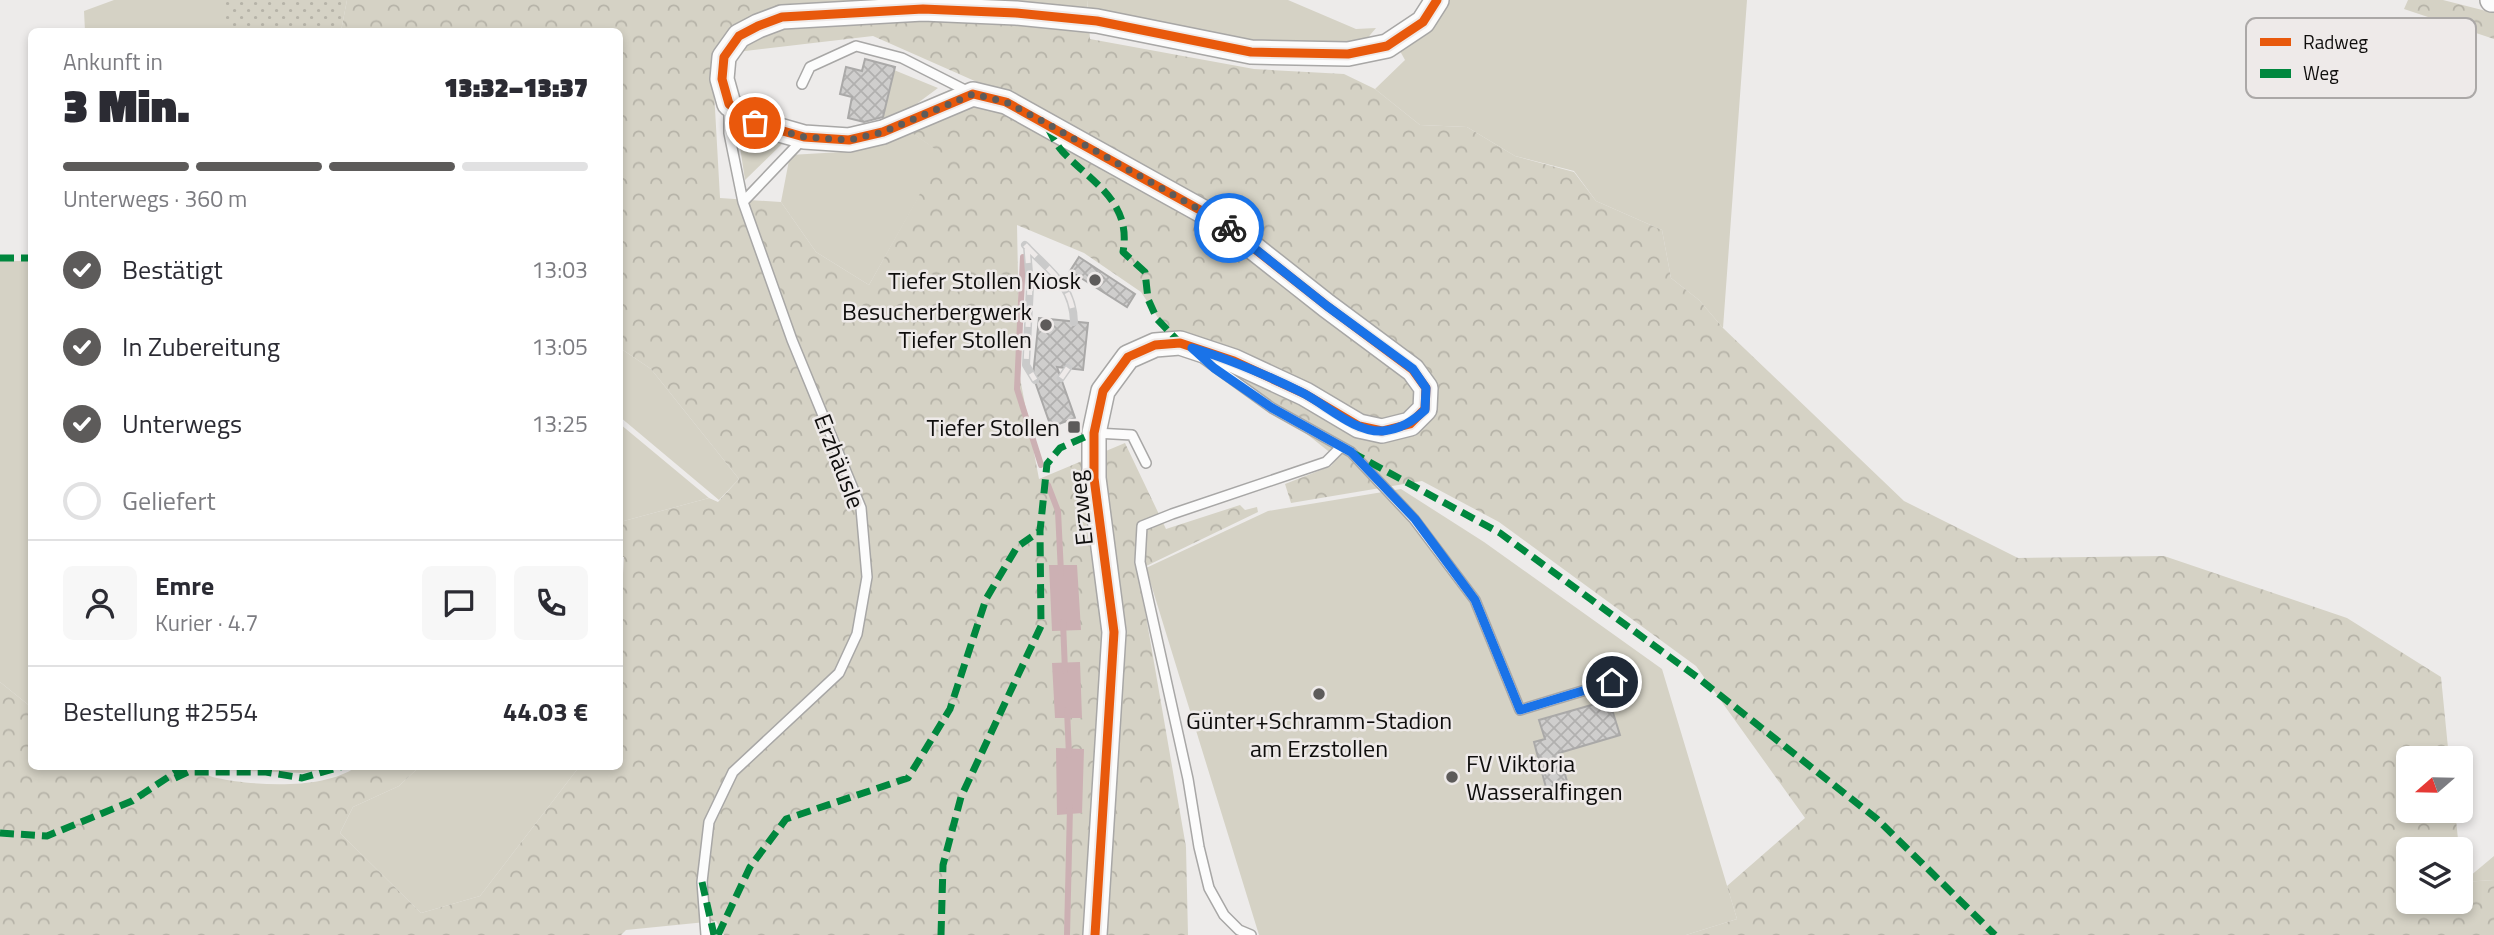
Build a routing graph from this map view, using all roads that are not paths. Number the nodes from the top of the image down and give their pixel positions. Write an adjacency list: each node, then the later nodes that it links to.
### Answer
1 (1437, 0): 4 (street)
2 (802, 84): 3 (lane)
3 (973, 94): 5 (street); 7 (street, Erzweg)
4 (729, 104): 5 (street); 6 (lane, Erzhäusle)
5 (804, 137): 6 (lane)
6 (743, 202): 12 (lane, Erzhäusle)
7 (1192, 348): 8 (street, Erzweg); 9 (lane)
8 (1094, 433): 10 (lane); 13 (street, Erzweg)
9 (1342, 447): 11 (lane); 14 (lane)
10 (1146, 463)
11 (1612, 682)
12 (706, 935)
13 (1095, 935)
14 (1251, 935)

